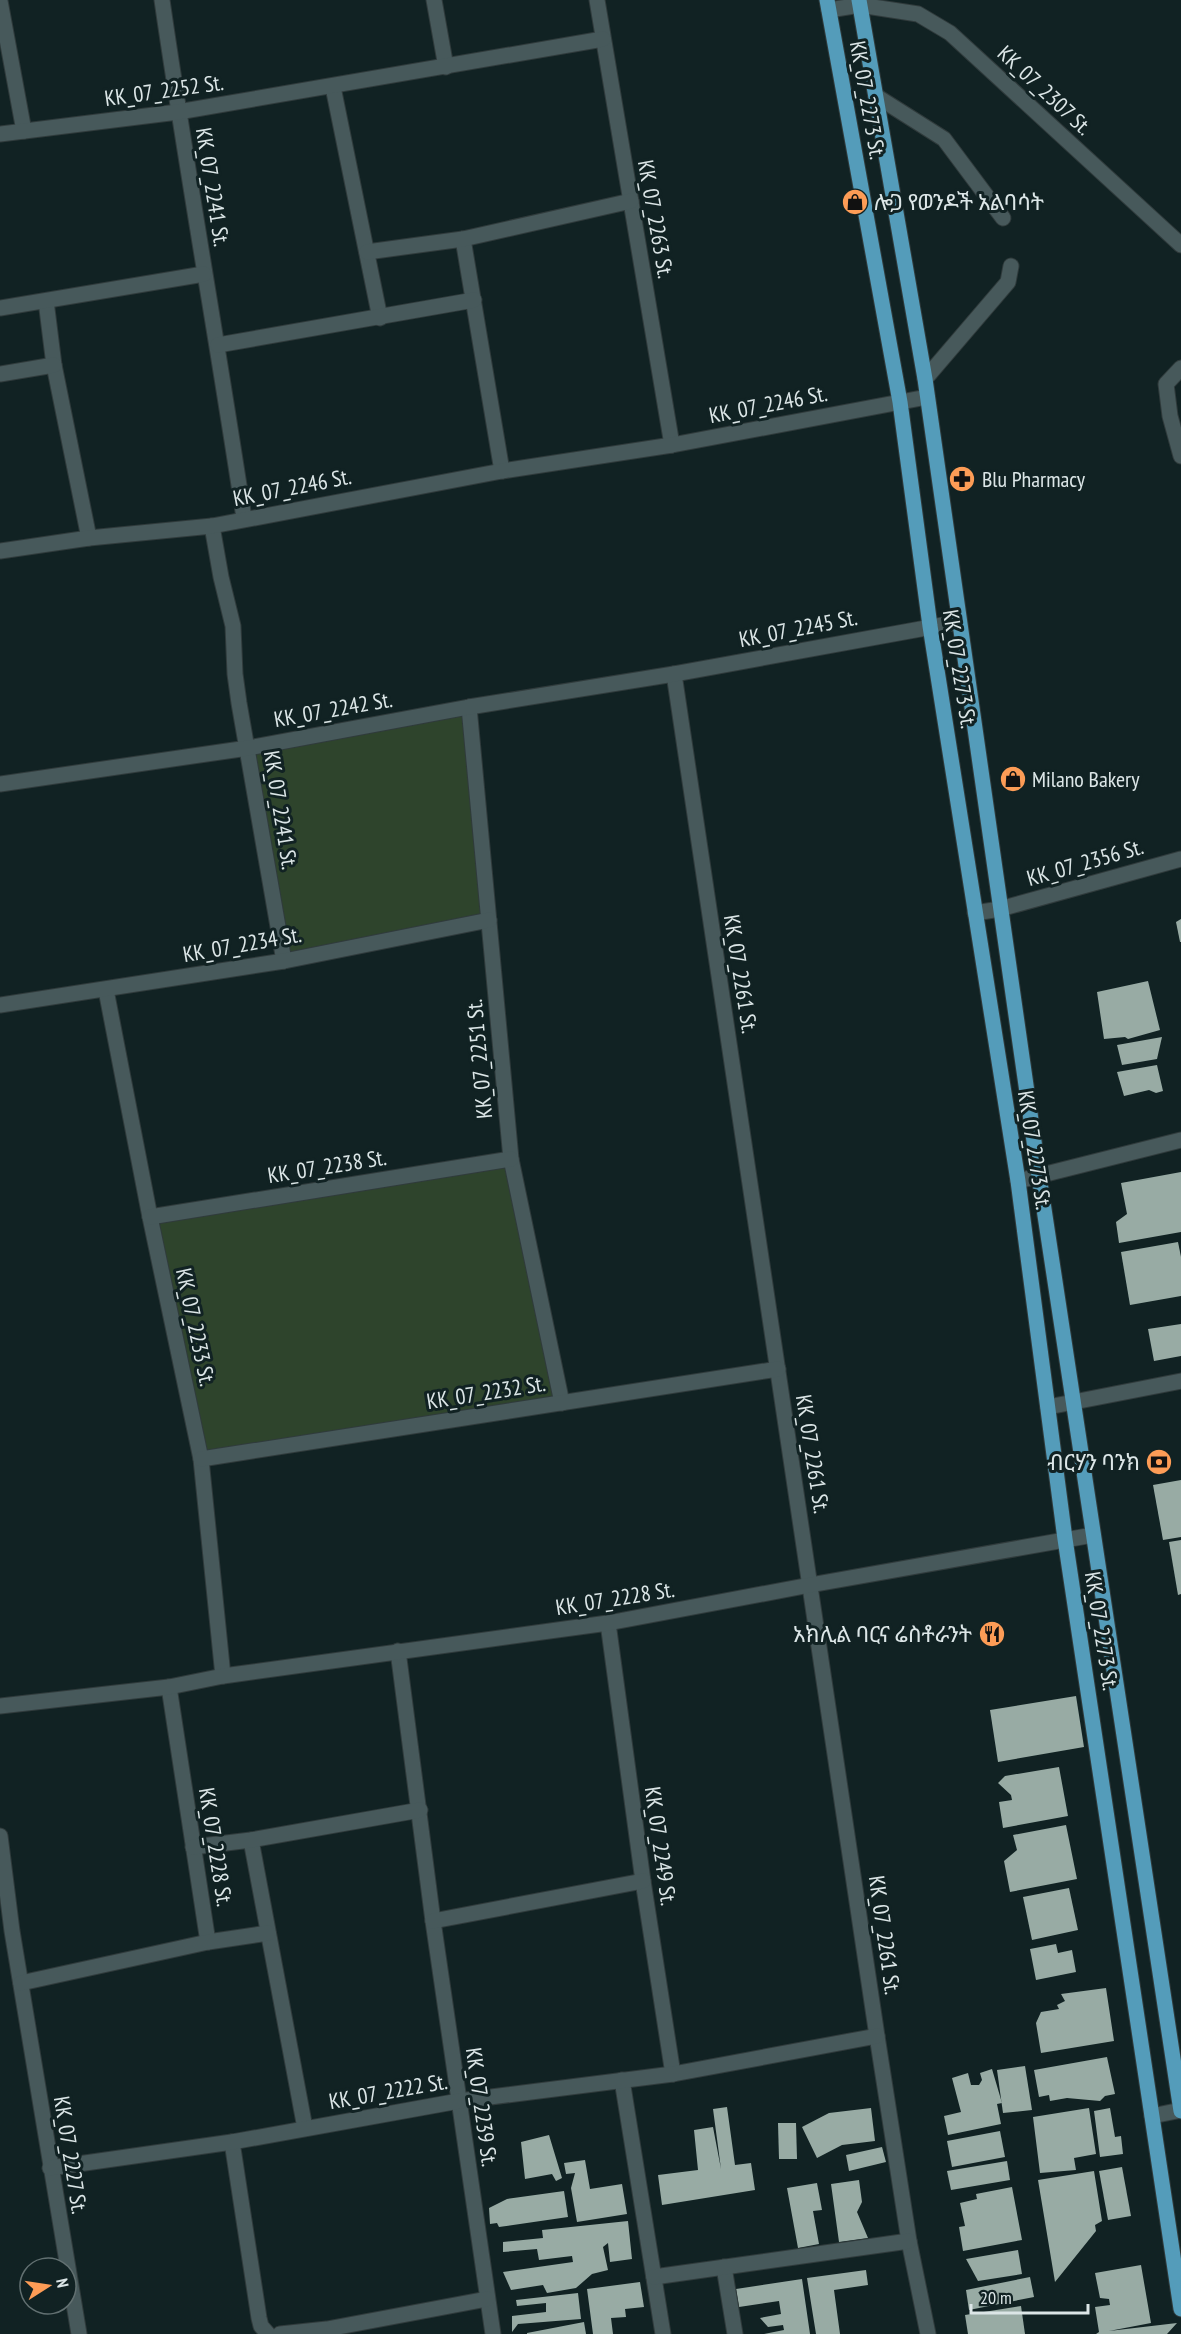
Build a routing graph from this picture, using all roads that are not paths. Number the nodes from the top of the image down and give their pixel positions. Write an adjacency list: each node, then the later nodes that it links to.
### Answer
1 (0, 0): 12 (street)
2 (162, 0): 11 (street, KK_07_2241 St.)
3 (434, 0): 8 (street)
4 (597, 0): 7 (street, KK_07_2263 St.)
5 (860, 3): 6 (street, KK_07_2307 St.); 10 (main road, KK_07_2273 St.); 17 (street, KK_07_2307 St.)
6 (828, 5): 31 (main road, KK_07_2273 St.)
7 (603, 39): 8 (street, KK_07_2252 St.); 14 (street, KK_07_2263 St.)
8 (446, 67): 9 (street, KK_07_2252 St.)
9 (333, 87): 11 (street, KK_07_2252 St.); 18 (street)
10 (876, 96): 15 (street); 29 (main road, KK_07_2273 St.)
11 (178, 112): 12 (street, KK_07_2252 St.); 20 (street, KK_07_2241 St.)
12 (24, 131): 13 (street, KK_07_2252 St.)
13 (0, 134)
14 (630, 201): 16 (street); 32 (street, KK_07_2263 St.)
15 (1003, 218)
16 (463, 240): 18 (street); 21 (street)
17 (1181, 245)
18 (367, 252): 24 (street)
19 (1011, 266): 29 (street)
20 (204, 274): 22 (street, KK_07_2241 St.); 25 (street, KK_07_2241 St.)
21 (474, 300): 24 (street); 34 (street)
22 (46, 301): 23 (street, KK_07_2241 St.); 26 (street)
23 (0, 309)
24 (380, 318): 25 (street)
25 (218, 345): 35 (street, KK_07_2241 St.)
26 (54, 365): 28 (street); 37 (street)
27 (1181, 368): 33 (street)
28 (0, 374)
29 (925, 380): 30 (main road, KK_07_2273 St.)
30 (927, 397): 31 (street, KK_07_2246 St.); 39 (main road, KK_07_2273 St.)
31 (900, 402): 32 (street, KK_07_2246 St.); 40 (main road, KK_07_2273 St.)
32 (672, 445): 34 (street, KK_07_2246 St.)
33 (1181, 456)
34 (502, 471): 35 (street, KK_07_2246 St.)
35 (244, 518): 36 (street, KK_07_2246 St.)
36 (212, 526): 37 (street, KK_07_2246 St.); 43 (street, KK_07_2241 St.)
37 (89, 538): 38 (street, KK_07_2246 St.)
38 (0, 551)
39 (959, 622): 40 (street, KK_07_2245 St.); 46 (main road, KK_07_2273 St.)
40 (930, 626): 41 (street, KK_07_2245 St.); 47 (main road, KK_07_2273 St.)
41 (674, 674): 42 (street, KK_07_2242 St.); 57 (street, KK_07_2261 St.)
42 (469, 707): 43 (street, KK_07_2242 St.); 48 (street, KK_07_2251 St.)
43 (248, 748): 44 (street, KK_07_2242 St.); 49 (street, KK_07_2241 St.)
44 (0, 784)
45 (1181, 859): 46 (street, KK_07_2356 St.)
46 (1000, 909): 47 (street, KK_07_2356 St.); 54 (main road, KK_07_2273 St.)
47 (975, 914): 55 (main road, KK_07_2273 St.)
48 (489, 920): 49 (street, KK_07_2234 St.); 53 (street, KK_07_2251 St.)
49 (284, 961): 50 (street, KK_07_2234 St.)
50 (106, 990): 51 (street, KK_07_2234 St.); 56 (street, KK_07_2233 St.)
51 (0, 1005)
52 (1181, 1140): 54 (street)
53 (511, 1159): 56 (street, KK_07_2238 St.); 60 (street, KK_07_2251 St.)
54 (1039, 1176): 55 (street); 59 (main road, KK_07_2273 St.)
55 (1018, 1181): 61 (main road, KK_07_2273 St.)
56 (150, 1217): 62 (street, KK_07_2233 St.)
57 (778, 1369): 60 (street, KK_07_2232 St.); 65 (street, KK_07_2261 St.)
58 (1181, 1381): 59 (street)
59 (1072, 1401): 61 (street); 63 (main road, KK_07_2273 St.)
60 (562, 1403): 62 (street, KK_07_2232 St.)
61 (1048, 1407): 64 (main road, KK_07_2273 St.)
62 (201, 1459): 68 (street, KK_07_2233 St.)
63 (1093, 1535): 64 (street, KK_07_2228 St.); 85 (main road, KK_07_2273 St.)
64 (1065, 1539): 65 (street, KK_07_2228 St.); 86 (main road, KK_07_2273 St.)
65 (810, 1585): 66 (street, KK_07_2228 St.); 81 (street, KK_07_2261 St.)
66 (608, 1623): 67 (street, KK_07_2228 St.); 75 (street, KK_07_2249 St.)
67 (398, 1651): 68 (street, KK_07_2228 St.); 71 (street, KK_07_2239 St.)
68 (223, 1676): 69 (street, KK_07_2228 St.)
69 (170, 1687): 70 (street, KK_07_2228 St.); 74 (street, KK_07_2228 St.)
70 (0, 1706)
71 (420, 1810): 73 (street); 76 (street, KK_07_2239 St.)
72 (0, 1836): 77 (street, KK_07_2227 St.)
73 (251, 1840): 74 (street); 78 (street, KK_07_2222 St.)
74 (194, 1847): 79 (street, KK_07_2228 St.)
75 (643, 1881): 76 (street); 82 (street, KK_07_2249 St.)
76 (433, 1921): 84 (street, KK_07_2239 St.)
77 (6, 1932): 80 (street, KK_07_2227 St.)
78 (268, 1933): 79 (street); 87 (street, KK_07_2222 St.)
79 (208, 1942): 80 (street)
80 (21, 1983): 89 (street, KK_07_2227 St.)
81 (877, 2036): 82 (street, KK_07_2222 St.); 90 (street, KK_07_2261 St.)
82 (674, 2074): 83 (street, KK_07_2222 St.)
83 (622, 2080): 84 (street, KK_07_2222 St.); 92 (street)
84 (459, 2101): 87 (street, KK_07_2222 St.); 93 (street, KK_07_2239 St.)
85 (1181, 2110): 86 (street)
86 (1152, 2116): 94 (main road, KK_07_2273 St.)
87 (305, 2128): 88 (street, KK_07_2222 St.)
88 (232, 2142): 89 (street, KK_07_2222 St.); 97 (street)
89 (50, 2168): 96 (street, KK_07_2227 St.)
90 (909, 2241): 91 (street); 102 (street, KK_07_2261 St.)
91 (724, 2267): 92 (street); 101 (street)
92 (654, 2277): 100 (street)
93 (487, 2300): 95 (street); 99 (street, KK_07_2239 St.)
94 (1181, 2309)
95 (327, 2331): 98 (street)
96 (79, 2334)
97 (266, 2334)
98 (280, 2334)
99 (493, 2334)
100 (663, 2334)
101 (735, 2334)
102 (928, 2334)

